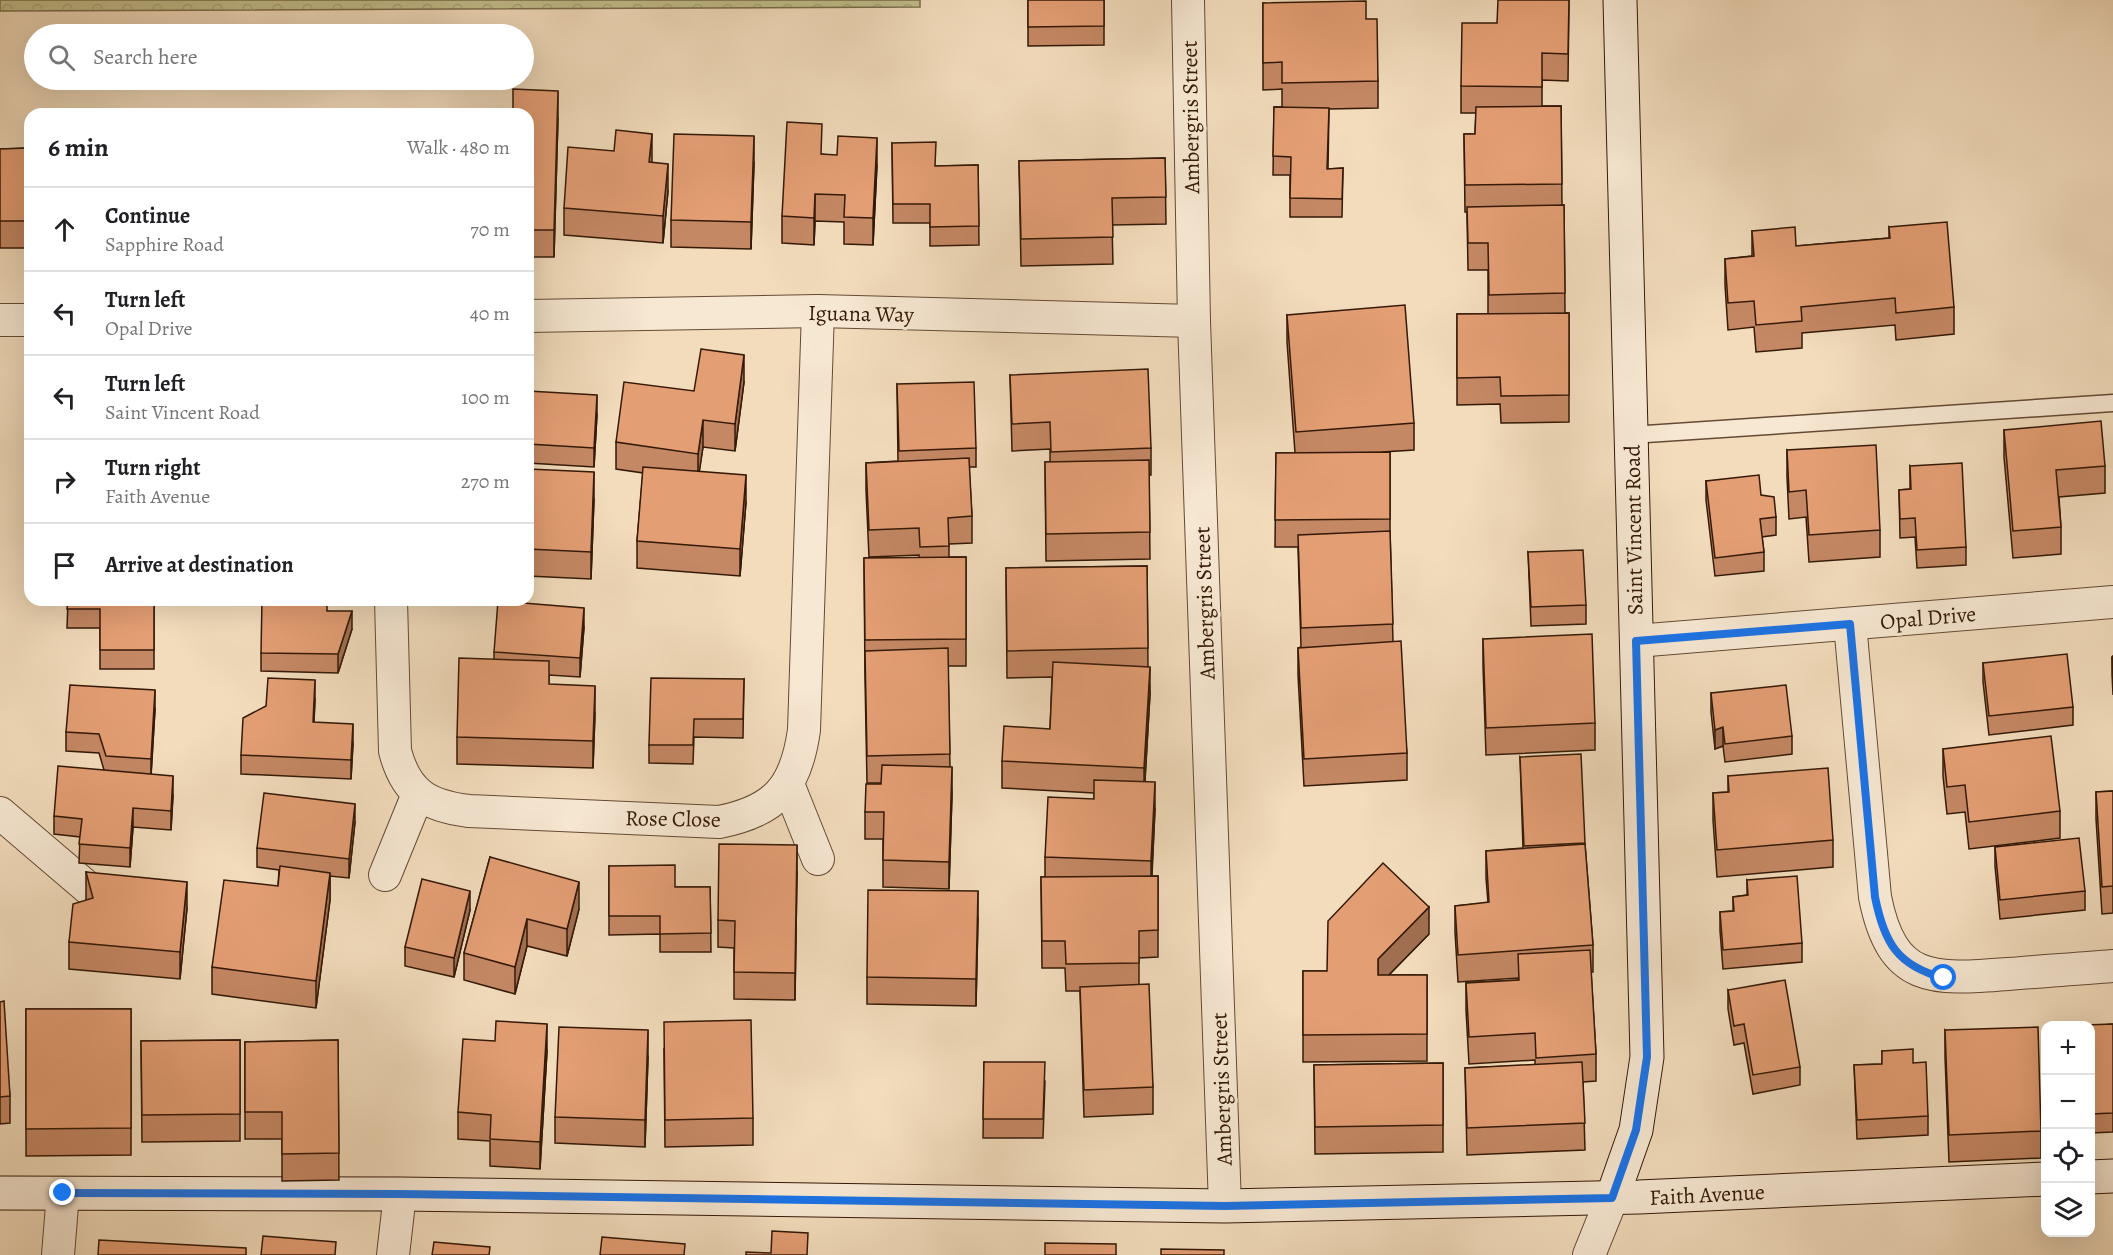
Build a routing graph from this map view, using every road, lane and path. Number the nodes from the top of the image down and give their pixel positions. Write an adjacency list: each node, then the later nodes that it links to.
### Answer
1 (1188, 0): 7 (street, Ambergris Street)
2 (1620, 0): 9 (street, Saint Vincent Road)
3 (818, 311): 4 (street, Iguana Way); 7 (street, Iguana Way); 14 (street, Rose Close)
4 (534, 316)
5 (0, 320): 6 (street)
6 (24, 320)
7 (1194, 321): 28 (street, Ambergris Street)
8 (2113, 403): 9 (lane)
9 (1631, 435): 13 (street, Saint Vincent Road)
10 (2113, 602): 12 (street, Opal Drive)
11 (391, 606): 15 (street)
12 (1850, 624): 13 (street, Opal Drive); 20 (street)
13 (1636, 641): 27 (street, Saint Vincent Road)
14 (788, 784): 15 (street, Rose Close); 17 (street)
15 (418, 794): 18 (street)
16 (0, 813): 19 (street)
17 (818, 859)
18 (385, 875)
19 (88, 888)
20 (2113, 966)
21 (2113, 1176): 22 (street)
22 (2095, 1177)
23 (2041, 1179): 27 (street, Faith Avenue)
24 (0, 1193): 25 (street, Faith Avenue)
25 (63, 1193): 26 (street, Faith Avenue); 29 (street)
26 (400, 1194): 28 (street, Faith Avenue); 30 (street)
27 (1612, 1198): 28 (street, Faith Avenue); 31 (street)
28 (1225, 1206)
29 (58, 1255)
30 (393, 1255)
31 (1589, 1255)

